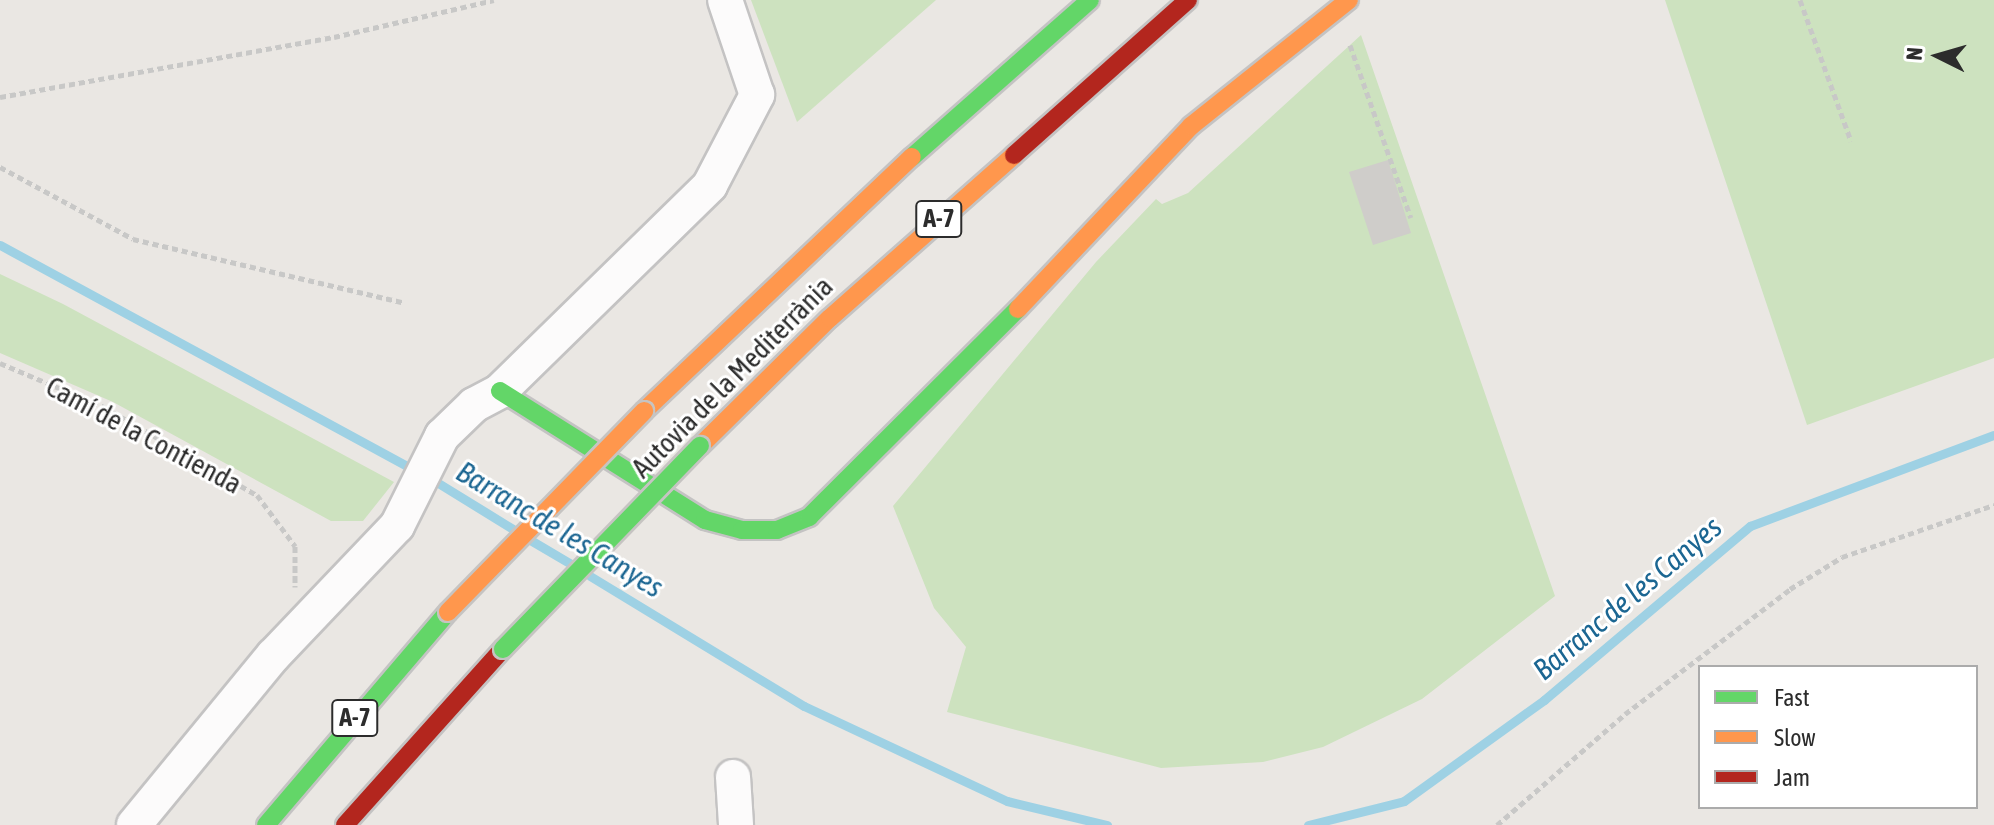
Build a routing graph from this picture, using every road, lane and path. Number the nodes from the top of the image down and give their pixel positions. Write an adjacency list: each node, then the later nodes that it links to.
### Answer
1 (494, 0): 7 (path)
2 (725, 0): 13 (street)
3 (1090, 0): 18 (main road, Autovia de la Mediterrània / A-7, bridge)
4 (1188, 0): 19 (main road, Autovia de la Mediterrània / A-7, bridge)
5 (1800, 0): 8 (path)
6 (1343, 5): 10 (path); 13 (main road)
7 (0, 97)
8 (1851, 141)
9 (0, 167): 11 (path)
10 (1411, 218)
11 (405, 303)
12 (0, 363): 15 (path, Camí de la Contienda)
13 (500, 391): 17 (street)
14 (1994, 505): 21 (path)
15 (295, 601)
16 (733, 777): 20 (street)
17 (134, 825)
18 (266, 825)
19 (345, 825)
20 (736, 825)
21 (1497, 825)

